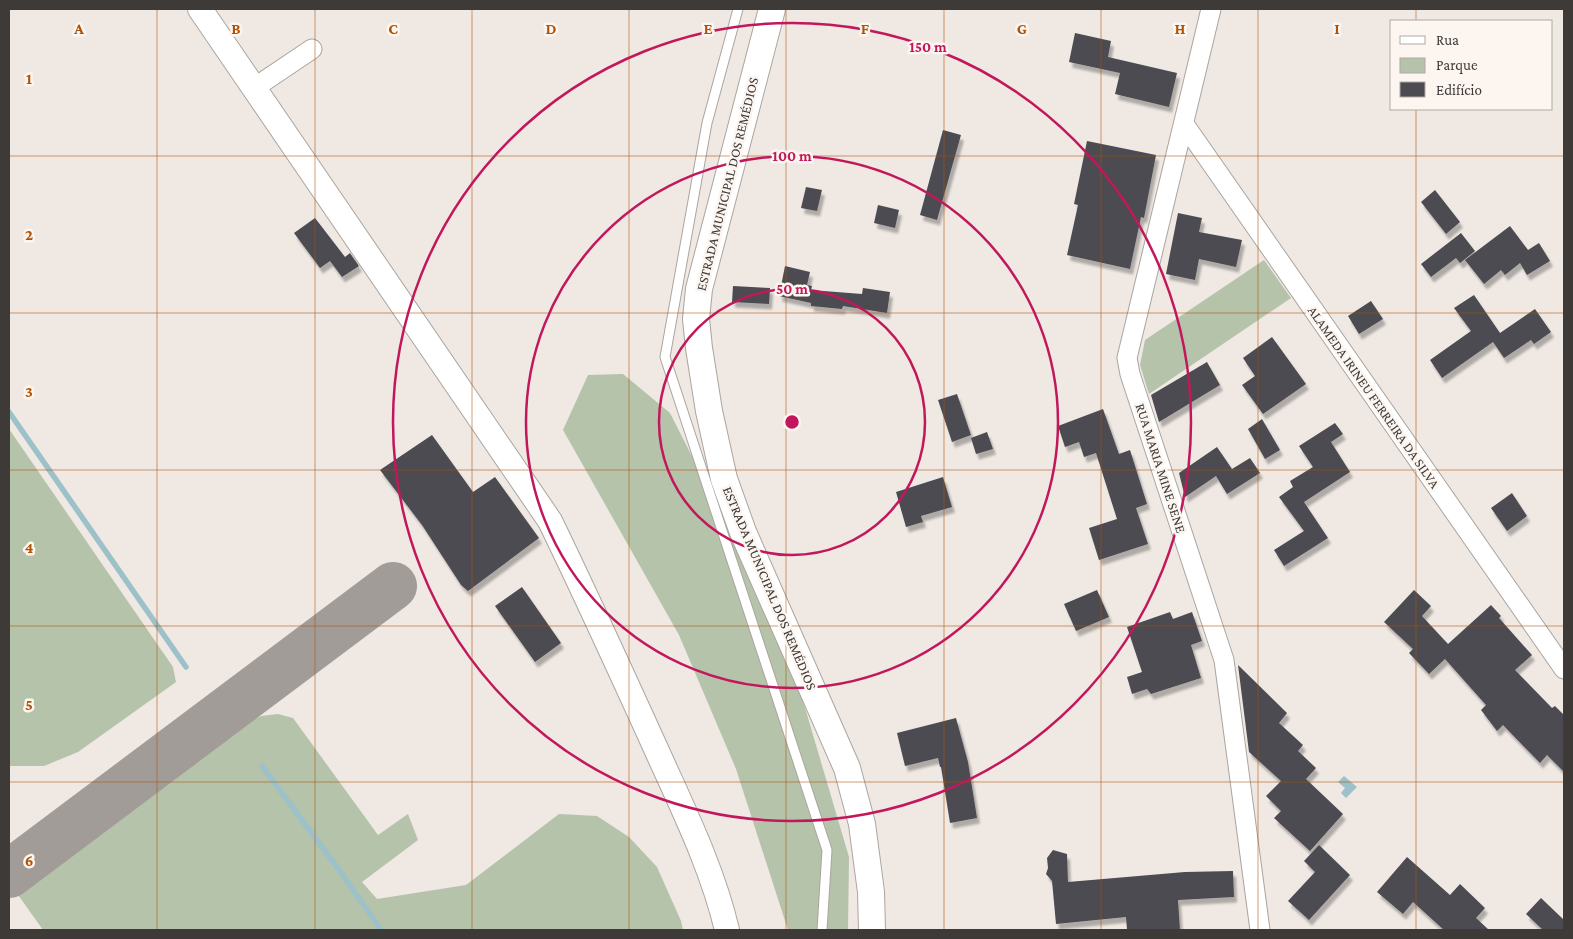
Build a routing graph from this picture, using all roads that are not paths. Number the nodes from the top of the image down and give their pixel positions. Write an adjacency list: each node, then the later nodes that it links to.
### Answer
1 (200, 9): 6 (street)
2 (738, 9): 10 (lane)
3 (772, 9): 11 (main road, ESTRADA MUNICIPAL DOS REMÉDIOS)
4 (1211, 9): 7 (street, RUA MARIA MINE SENE)
5 (312, 49): 6 (street)
6 (254, 88): 9 (street)
7 (1184, 124): 8 (street, ALAMEDA IRINEU FERREIRA DA SILVA); 12 (street, RUA MARIA MINE SENE)
8 (1564, 669)
9 (727, 930)
10 (822, 930)
11 (872, 930)
12 (1260, 930)

